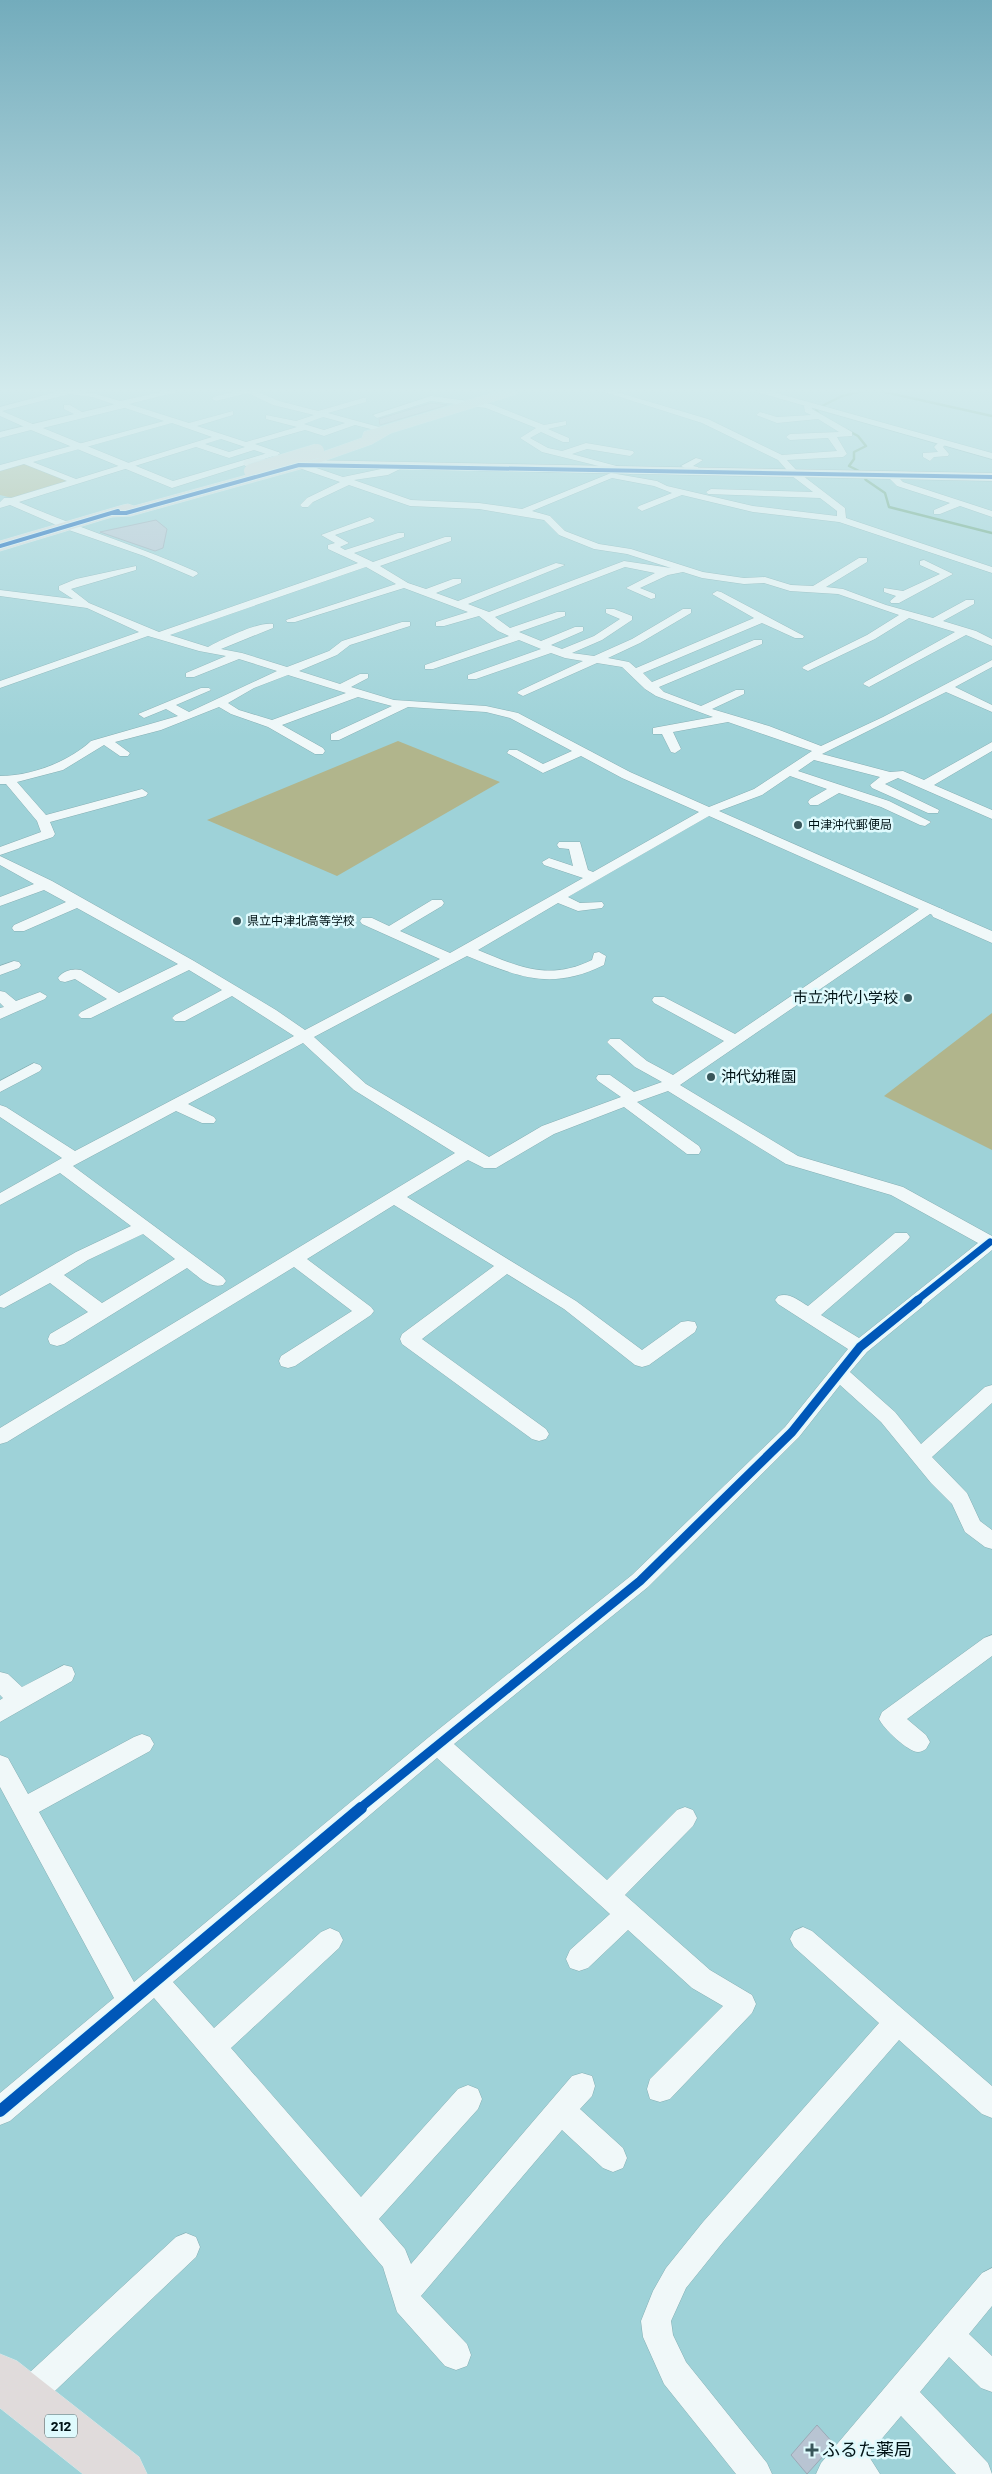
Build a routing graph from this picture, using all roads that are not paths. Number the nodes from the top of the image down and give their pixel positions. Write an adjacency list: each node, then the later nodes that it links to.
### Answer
1 (23, 506): 21 (street)
2 (122, 506): 21 (highway)
3 (131, 506): 16 (highway)
4 (150, 506): 16 (highway)
5 (472, 506): 12 (street)
6 (536, 506): 14 (street)
7 (645, 506): 13 (street)
8 (741, 506): 19 (street)
9 (837, 506): 19 (street)
10 (951, 506): 15 (street)
11 (970, 506): 18 (street)
12 (482, 507): 14 (street); 17 (street)
13 (642, 508)
14 (523, 512): 35 (street)
15 (936, 512)
16 (111, 513): 21 (highway)
17 (470, 516)
18 (990, 516)
19 (841, 519): 36 (street)
20 (370, 520): 28 (street)
21 (66, 526): 27 (highway); 38 (street)
22 (401, 535): 26 (street)
23 (416, 537): 25 (street)
24 (448, 539): 25 (street)
25 (434, 544): 29 (street)
26 (367, 545): 28 (street); 29 (street)
27 (0, 546)
28 (345, 553): 31 (street)
29 (397, 557): 31 (street)
30 (924, 563): 44 (street)
31 (369, 564): 42 (street); 71 (street)
32 (560, 565): 53 (street)
33 (861, 565): 45 (street)
34 (132, 568): 54 (street)
35 (687, 569): 37 (street); 39 (street)
36 (992, 570)
37 (665, 572): 51 (street); 58 (street)
38 (192, 574)
39 (704, 575): 43 (street); 45 (street)
40 (909, 578): 44 (street)
41 (457, 581): 47 (street)
42 (400, 583): 47 (street); 61 (street)
43 (685, 583)
44 (928, 584): 50 (street)
45 (814, 590): 55 (street)
46 (888, 590): 50 (street)
47 (426, 593): 53 (street)
48 (0, 594): 54 (street)
49 (718, 594): 62 (street)
50 (904, 595): 55 (street)
51 (651, 596)
52 (970, 602): 63 (street)
53 (457, 605): 58 (street)
54 (90, 606): 69 (street)
55 (884, 608): 60 (street)
56 (610, 611): 80 (street)
57 (688, 611): 83 (street)
58 (483, 614): 65 (street); 70 (street)
59 (561, 614): 70 (street)
60 (907, 615): 63 (street); 86 (street)
61 (295, 617)
62 (762, 619): 72 (street); 82 (street)
63 (934, 622): 68 (street)
64 (406, 624): 87 (street)
65 (440, 624)
66 (992, 627): 73 (street)
67 (578, 629): 77 (street)
68 (964, 631): 73 (street); 92 (street)
69 (148, 632): 71 (street); 93 (street)
70 (515, 634): 77 (street); 85 (street)
71 (160, 635): 78 (street)
72 (792, 635)
73 (976, 635): 76 (street)
74 (276, 638): 78 (street)
75 (758, 642): 94 (street)
76 (992, 643)
77 (546, 647): 80 (street); 91 (street)
78 (210, 650): 81 (street)
79 (655, 650): 82 (street)
80 (563, 654): 83 (street)
81 (238, 655): 87 (street); 89 (street)
82 (673, 656): 88 (street)
83 (598, 660): 88 (street); 105 (street)
84 (992, 663): 96 (street)
85 (429, 667)
86 (808, 668)
87 (289, 670): 95 (street); 100 (street)
88 (634, 673): 94 (street)
89 (190, 675)
90 (364, 676): 95 (street)
91 (472, 677)
92 (869, 684)
93 (0, 685)
94 (649, 687): 104 (street)
95 (342, 688): 99 (street)
96 (947, 688): 103 (street); 118 (street)
97 (205, 690): 102 (street)
98 (740, 692): 104 (street)
99 (358, 693): 101 (street); 109 (street)
100 (220, 703): 107 (street); 109 (street)
101 (407, 704): 105 (street); 110 (street)
102 (167, 705): 106 (street); 107 (street)
103 (992, 709)
104 (701, 710): 108 (street)
105 (497, 711): 114 (street)
106 (144, 714)
107 (188, 716): 111 (street)
108 (727, 718): 113 (street); 118 (street)
109 (272, 724): 115 (street)
110 (334, 737)
111 (105, 741): 116 (street); 119 (street)
112 (992, 746): 124 (street)
113 (675, 749)
114 (583, 750): 117 (street); 129 (street)
115 (319, 751)
116 (124, 753)
117 (513, 753)
118 (817, 753): 120 (street); 122 (street)
119 (66, 763): 121 (street); 123 (street)
120 (788, 772): 125 (street); 129 (street)
121 (79, 774)
122 (890, 776): 124 (street); 128 (street)
123 (5, 780): 131 (street)
124 (923, 786): 130 (street)
125 (838, 788): 127 (street); 132 (street)
126 (142, 793): 131 (street)
127 (814, 802)
128 (932, 810)
129 (709, 811): 137 (street); 144 (street)
130 (992, 815)
131 (43, 820): 134 (street)
132 (925, 822)
133 (564, 845): 137 (street)
134 (0, 851)
135 (0, 860): 138 (street)
136 (549, 862): 137 (street)
137 (589, 875): 139 (street)
138 (47, 884): 140 (street); 141 (street)
139 (558, 898): 143 (street); 149 (street)
140 (0, 902)
141 (78, 902): 146 (street); 152 (street)
142 (437, 903): 147 (street)
143 (597, 905)
144 (934, 911): 148 (street); 164 (street)
145 (367, 921): 147 (street)
146 (20, 928)
147 (390, 931): 151 (street)
148 (992, 938)
149 (466, 950): 150 (street); 151 (street)
150 (599, 956)
151 (451, 959): 163 (street)
152 (189, 964): 154 (street); 157 (street)
153 (64, 978): 157 (street)
154 (233, 990): 162 (street); 163 (street)
155 (0, 995): 159 (street)
156 (40, 996): 159 (street)
157 (118, 999): 161 (street)
158 (659, 1000): 164 (street)
159 (14, 1008): 160 (street)
160 (0, 1014)
161 (86, 1015)
162 (180, 1018)
163 (304, 1036): 171 (street); 175 (street)
164 (735, 1040): 168 (street)
165 (615, 1042): 168 (street)
166 (34, 1068): 169 (street)
167 (604, 1078): 170 (street)
168 (671, 1083): 170 (street); 181 (street)
169 (0, 1086)
170 (628, 1100): 174 (street); 175 (street)
171 (175, 1104): 173 (street); 176 (street)
172 (0, 1110): 176 (street)
173 (208, 1120)
174 (693, 1150)
175 (467, 1152): 177 (street)
176 (68, 1162): 178 (street); 179 (street)
177 (394, 1197): 182 (street); 184 (street)
178 (0, 1200)
179 (144, 1227): 183 (street); 185 (street)
180 (901, 1237): 190 (street)
181 (991, 1242): 193 (street)
182 (294, 1258): 194 (street); 198 (street)
183 (188, 1260): 186 (street); 189 (street)
184 (507, 1265): 191 (street); 197 (street)
185 (51, 1274): 188 (street); 189 (street)
186 (217, 1281)
187 (784, 1300): 190 (street)
188 (4, 1302)
189 (101, 1312): 192 (street)
190 (808, 1315): 193 (street)
191 (688, 1327)
192 (57, 1339)
193 (860, 1347): 195 (street)
194 (288, 1361)
195 (839, 1373): 199 (street); 208 (street)
196 (992, 1392): 199 (street)
197 (539, 1434)
198 (0, 1437)
199 (921, 1456): 200 (street)
200 (992, 1541)
201 (992, 1644): 206 (street)
202 (64, 1674): 204 (street)
203 (0, 1681): 204 (street)
204 (20, 1700): 205 (street)
205 (0, 1712)
206 (918, 1742)
207 (142, 1744): 210 (street)
208 (437, 1744): 212 (street); 217 (street)
209 (0, 1765): 210 (street)
210 (24, 1808): 218 (street)
211 (685, 1818): 212 (street)
212 (608, 1896): 213 (street)
213 (628, 1914): 216 (street); 222 (street)
214 (803, 1939): 219 (street)
215 (330, 1940): 220 (street)
216 (579, 1959)
217 (155, 1980): 218 (street); 220 (street)
218 (130, 2001): 226 (street)
219 (898, 2021): 224 (street); 239 (street)
220 (213, 2047): 228 (street)
221 (582, 2086): 225 (street)
222 (660, 2089)
223 (468, 2099): 228 (street)
224 (992, 2104)
225 (561, 2110): 227 (street); 231 (street)
226 (0, 2111)
227 (613, 2158)
228 (361, 2218): 231 (street)
229 (186, 2247): 235 (street)
230 (992, 2283): 232 (street)
231 (404, 2293): 233 (street)
232 (948, 2335): 234 (street); 236 (street)
233 (456, 2355)
234 (992, 2377)
235 (13, 2388): 238 (highway, 212)
236 (900, 2393): 237 (street); 240 (street)
237 (848, 2468)
238 (122, 2474)
239 (756, 2474)
240 (977, 2474)

